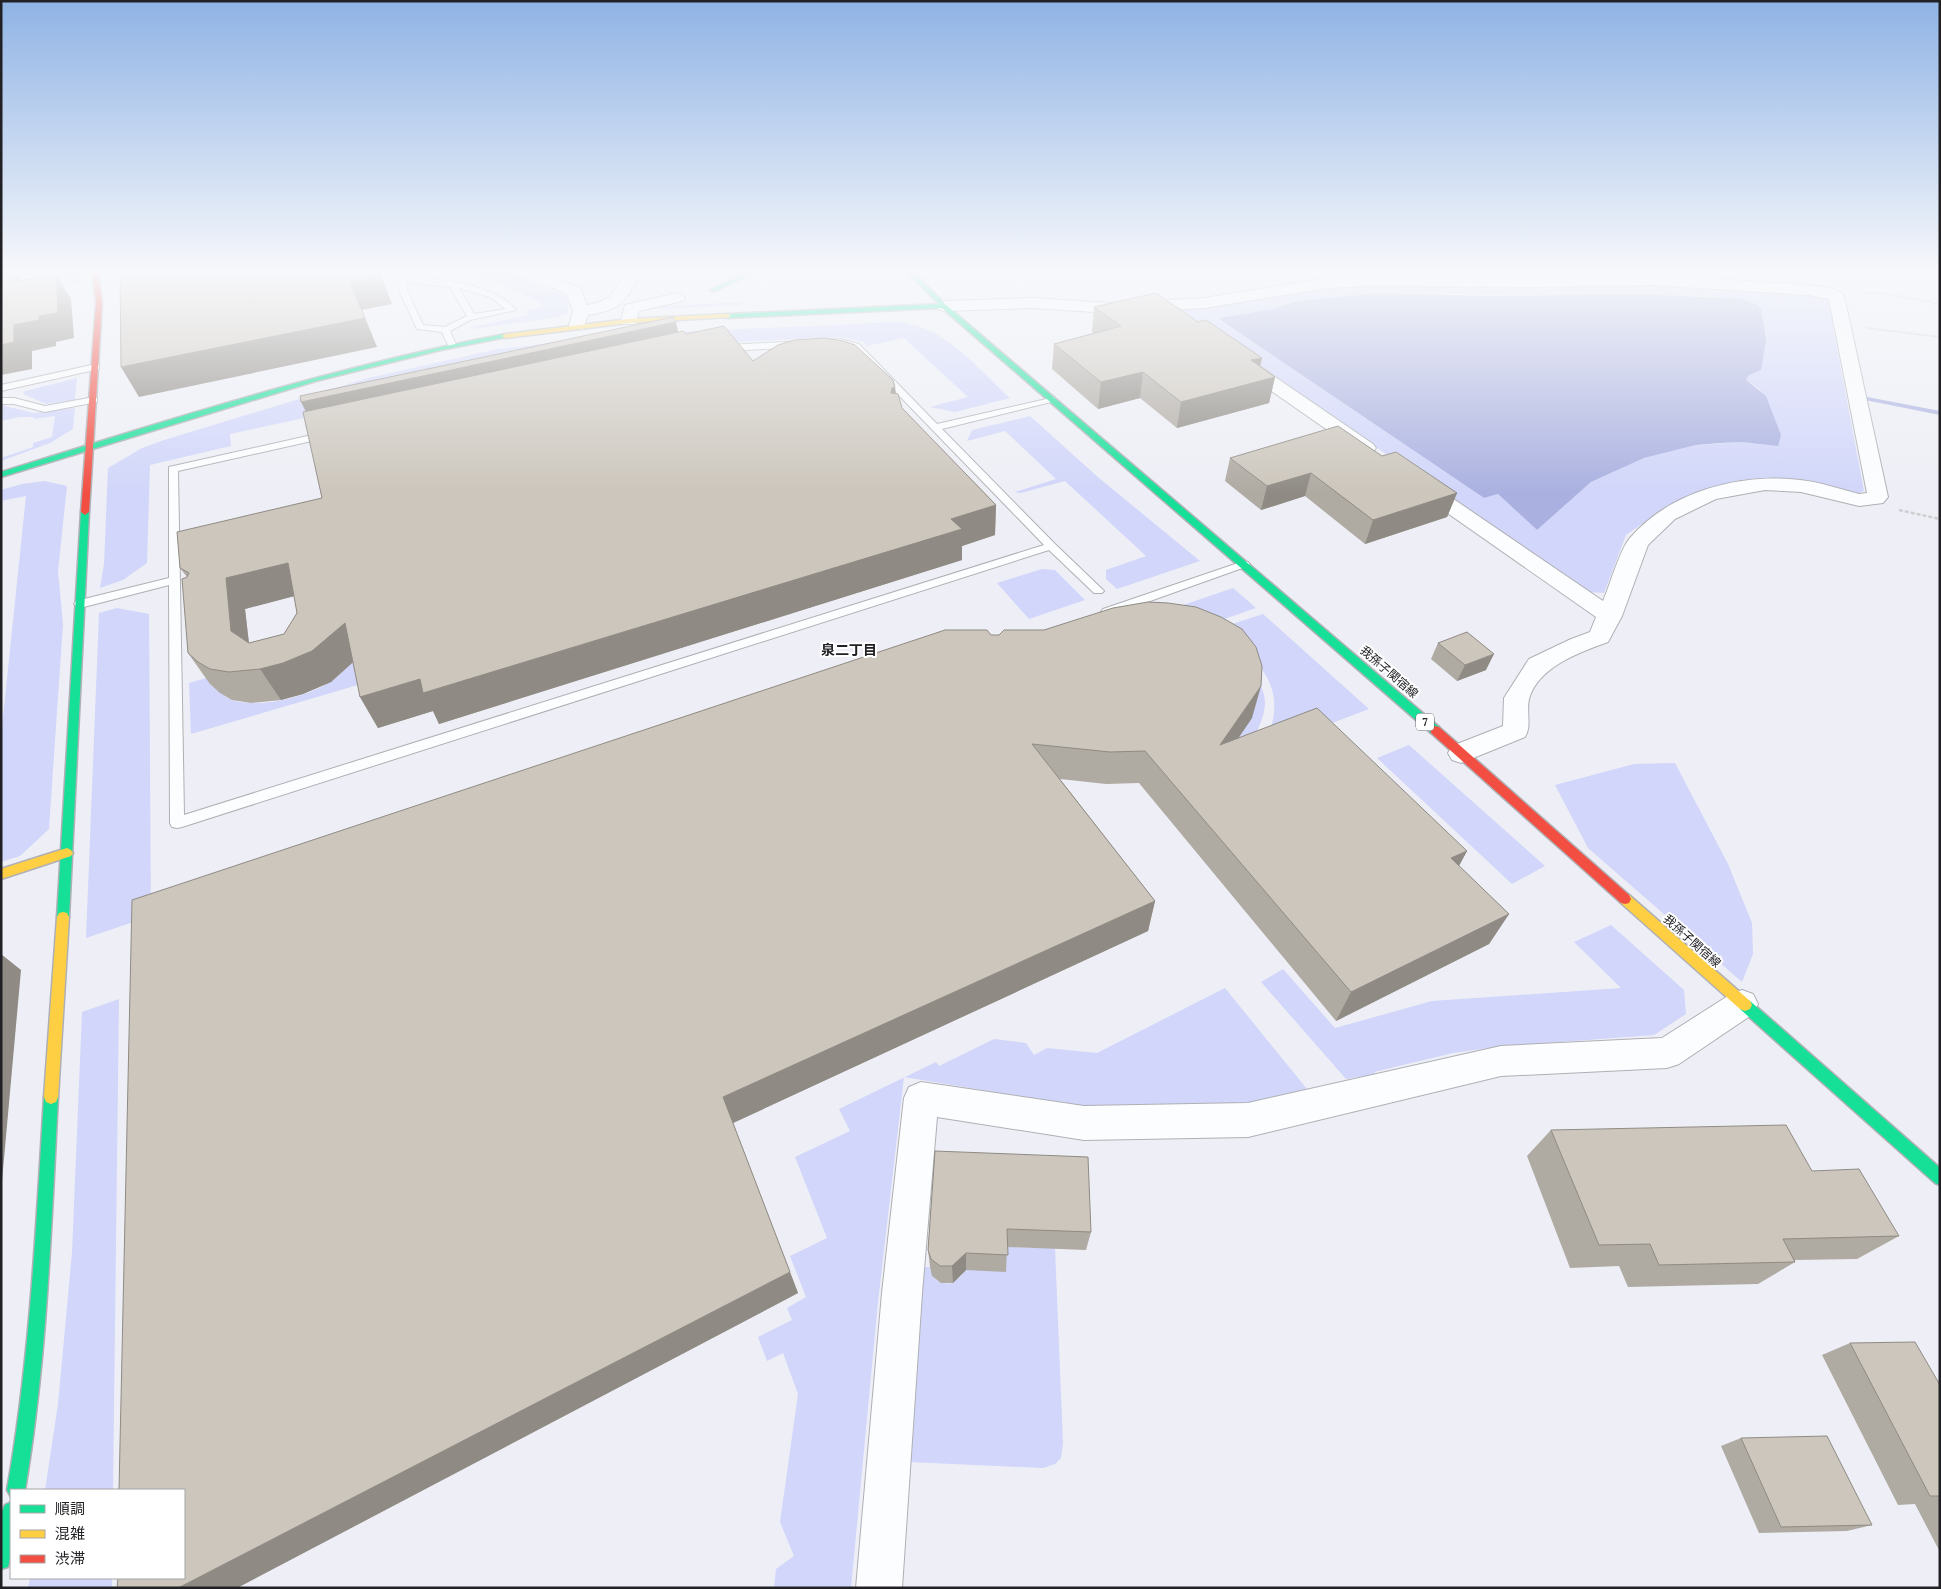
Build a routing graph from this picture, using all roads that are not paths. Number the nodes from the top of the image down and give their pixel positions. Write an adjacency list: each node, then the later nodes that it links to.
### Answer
1 (97, 344): 9 (street)
2 (457, 344): 7 (street)
3 (800, 344): 21 (lane)
4 (849, 344): 14 (lane)
5 (988, 344): 11 (street, 我孫子関宿線 / 7)
6 (1845, 344): 24 (street)
7 (452, 345): 15 (street)
8 (1225, 351): 16 (street)
9 (96, 368): 10 (lane); 12 (street)
10 (1, 388)
11 (1052, 399): 14 (lane); 20 (street, 我孫子関宿線 / 7)
12 (94, 400): 13 (lane); 15 (street)
13 (1, 401)
14 (937, 427): 19 (lane)
15 (92, 447): 17 (street); 23 (street)
16 (1380, 458)
17 (1, 475)
18 (1405, 475): 24 (street)
19 (1051, 546): 21 (lane); 22 (lane)
20 (1244, 564): 25 (lane); 26 (street, 我孫子関宿線 / 7)
21 (174, 580): 23 (lane)
22 (1098, 591)
23 (80, 604): 27 (street)
24 (1610, 616): 26 (street)
25 (1092, 617)
26 (1461, 753): 29 (street, 我孫子関宿線 / 7)
27 (66, 854): 28 (street); 31 (street)
28 (1, 874)
29 (1742, 1004): 30 (street, 我孫子関宿線 / 7); 34 (street)
30 (1940, 1178)
31 (16, 1489)
32 (10, 1517): 33 (street)
33 (1, 1560)
34 (879, 1588)

